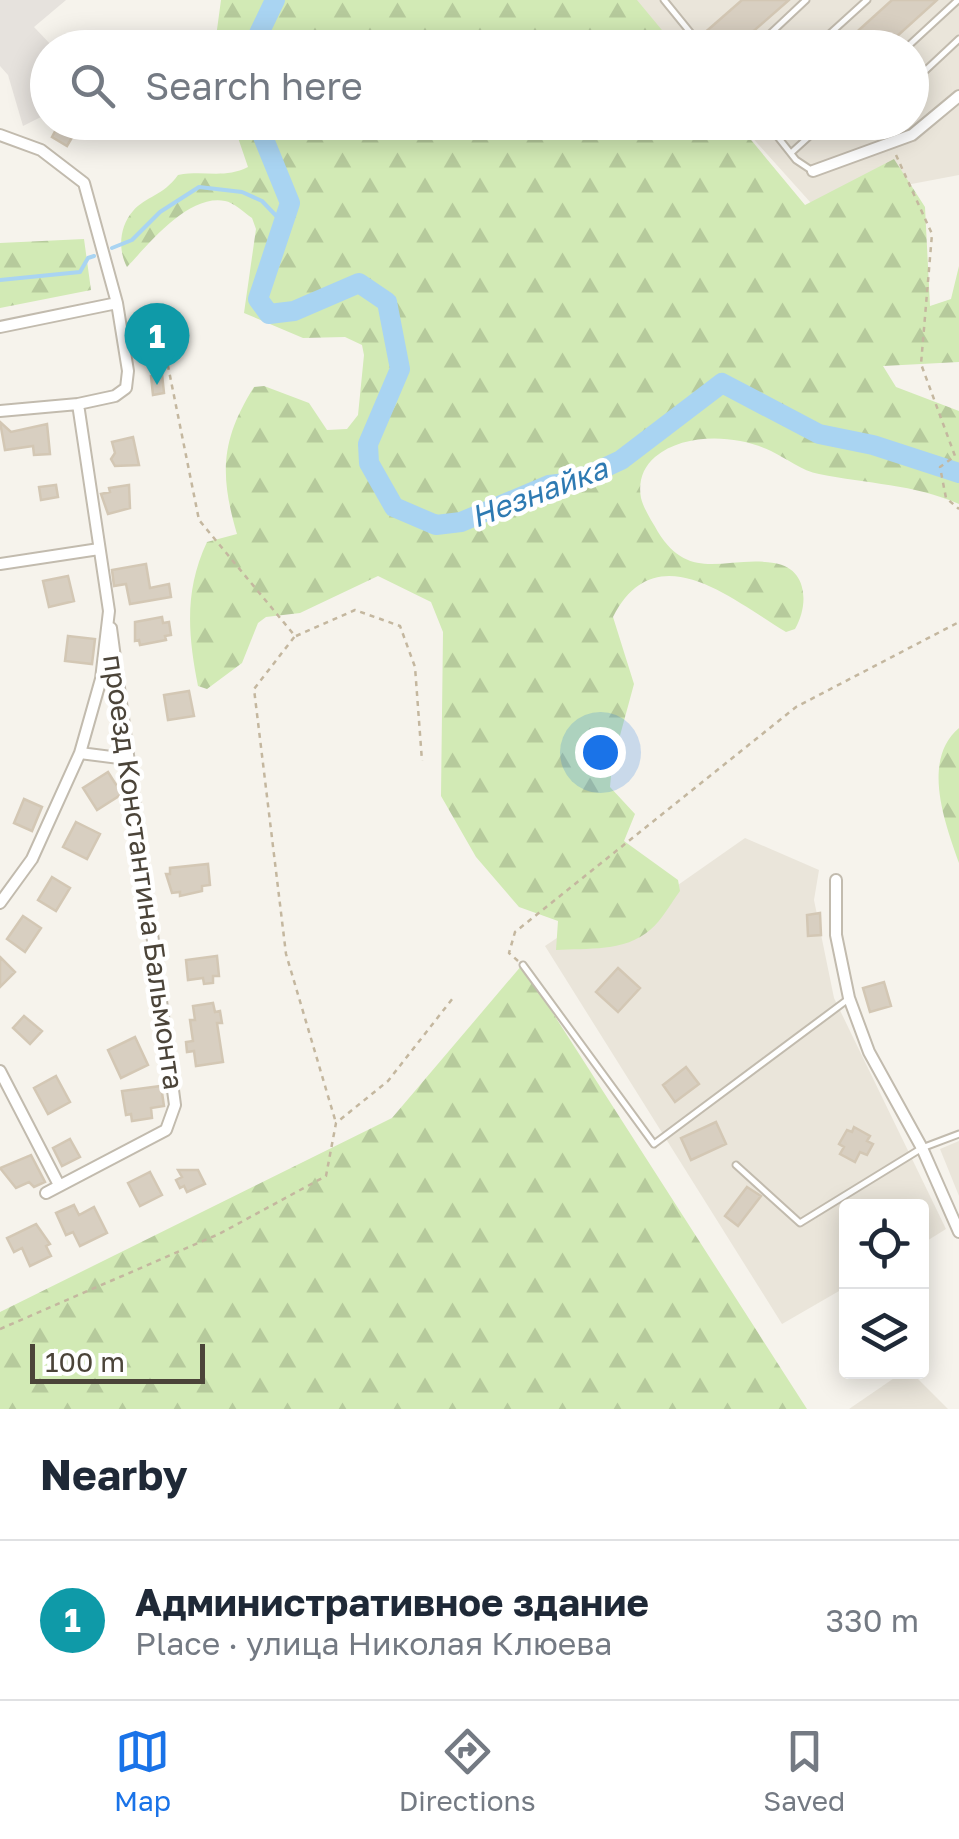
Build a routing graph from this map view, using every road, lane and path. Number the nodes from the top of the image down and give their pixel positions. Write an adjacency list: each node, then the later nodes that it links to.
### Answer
1 (664, 0): 7 (lane)
2 (806, 0): 8 (lane)
3 (867, 0): 9 (lane)
4 (958, 0): 5 (lane)
5 (950, 7): 6 (lane); 10 (lane)
6 (959, 16)
7 (688, 30)
8 (774, 30)
9 (834, 30)
10 (925, 30)
11 (959, 39): 12 (lane)
12 (929, 67)
13 (959, 96): 14 (street)
14 (929, 121)
15 (0, 135): 22 (street)
16 (781, 140): 20 (lane)
17 (805, 140): 20 (lane)
18 (899, 140): 19 (street)
19 (891, 143): 21 (street); 26 (path)
20 (791, 153): 21 (lane)
21 (813, 171)
22 (117, 304): 23 (street); 24 (street); 31 (path)
23 (0, 327)
24 (78, 404): 25 (street); 27 (street)
25 (0, 411)
26 (959, 509)
27 (99, 549): 28 (street); 29 (street)
28 (0, 564)
29 (109, 611): 32 (street); 33 (street, проезд Константина Бальмонта)
30 (959, 622): 37 (path)
31 (295, 636): 34 (path); 41 (path)
32 (80, 754): 33 (street); 36 (street)
33 (127, 758): 45 (street, проезд Константина Бальмонта)
34 (422, 761)
35 (836, 880): 39 (street)
36 (0, 902)
37 (523, 965): 39 (lane)
38 (453, 998): 41 (path)
39 (849, 998): 43 (street)
40 (0, 1071): 45 (street)
41 (336, 1123): 48 (path)
42 (959, 1134): 43 (lane)
43 (922, 1148): 44 (lane); 47 (street)
44 (736, 1165)
45 (59, 1185): 46 (street, проезд Константина Бальмонта)
46 (46, 1193)
47 (959, 1232)
48 (0, 1328)

